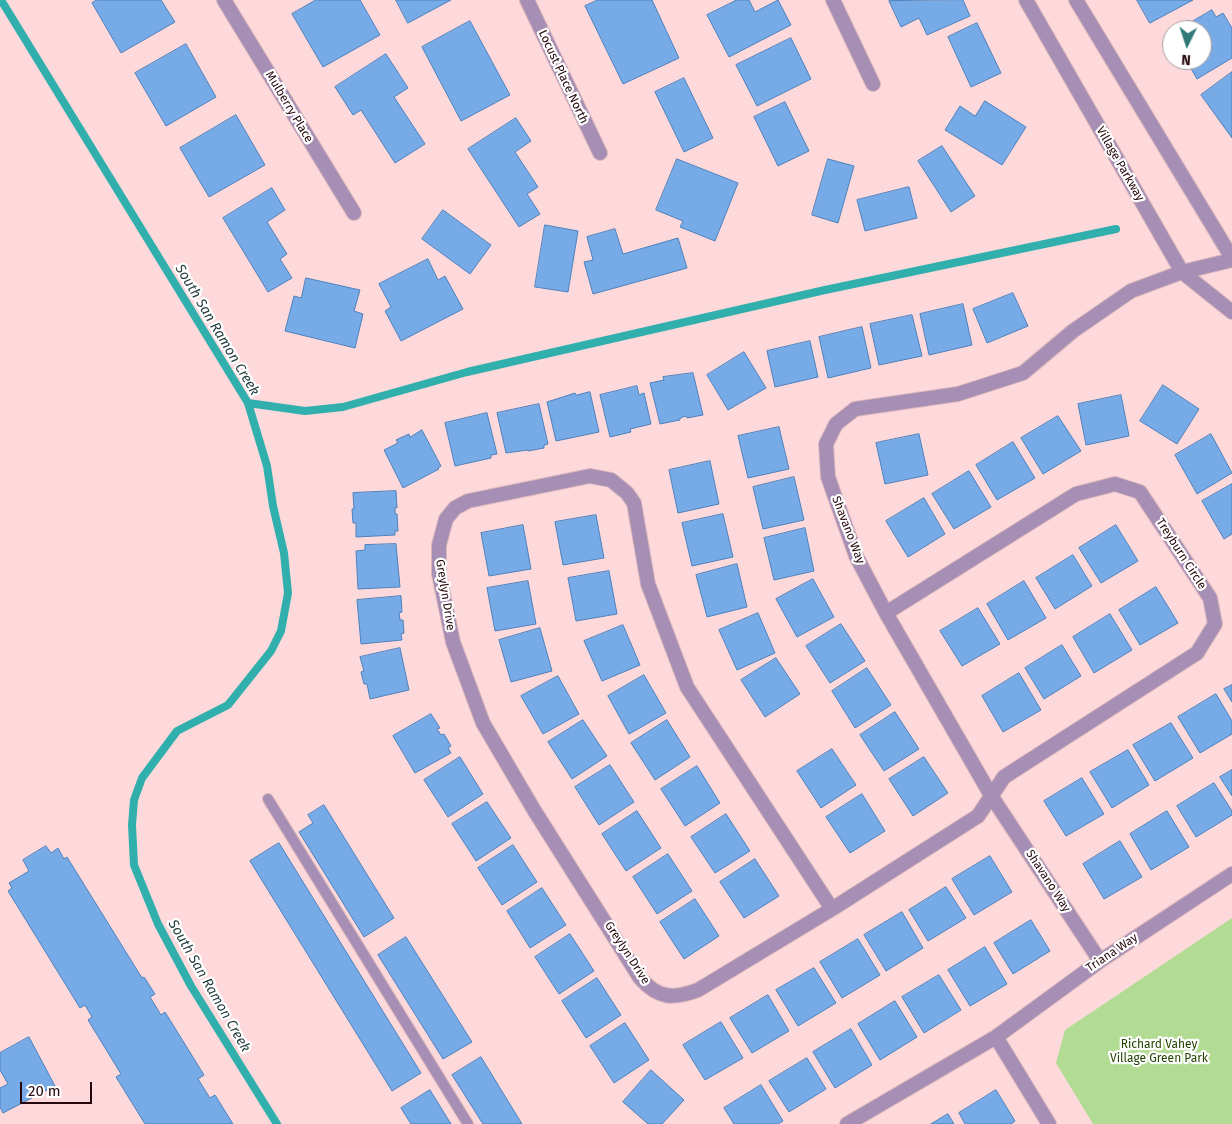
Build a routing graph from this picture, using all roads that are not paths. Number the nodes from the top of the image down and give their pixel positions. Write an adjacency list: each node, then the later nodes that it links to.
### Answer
1 (224, 0): 8 (street, Mulberry Place)
2 (527, 0): 7 (street, Locust Place North)
3 (833, 0): 6 (street)
4 (1026, 0): 10 (street, Village Parkway)
5 (1076, 0): 9 (street)
6 (873, 84)
7 (600, 153)
8 (354, 214)
9 (1232, 259): 10 (street, Shavano Way)
10 (1182, 272): 11 (street, Village Parkway); 12 (street, Shavano Way)
11 (1232, 312)
12 (886, 613): 13 (street, Shavano Way); 13 (street, Treyburn Circle)
13 (992, 797): 16 (street, Greylyn Drive); 17 (street, Shavano Way)
14 (268, 798): 19 (lane)
15 (1232, 874): 17 (street, Triana Way)
16 (832, 910): 16 (street, Greylyn Drive)
17 (1100, 961): 18 (street, Triana Way)
18 (996, 1037): 20 (street, Triana Way); 21 (street)
19 (468, 1124)
20 (847, 1124)
21 (1049, 1124)

